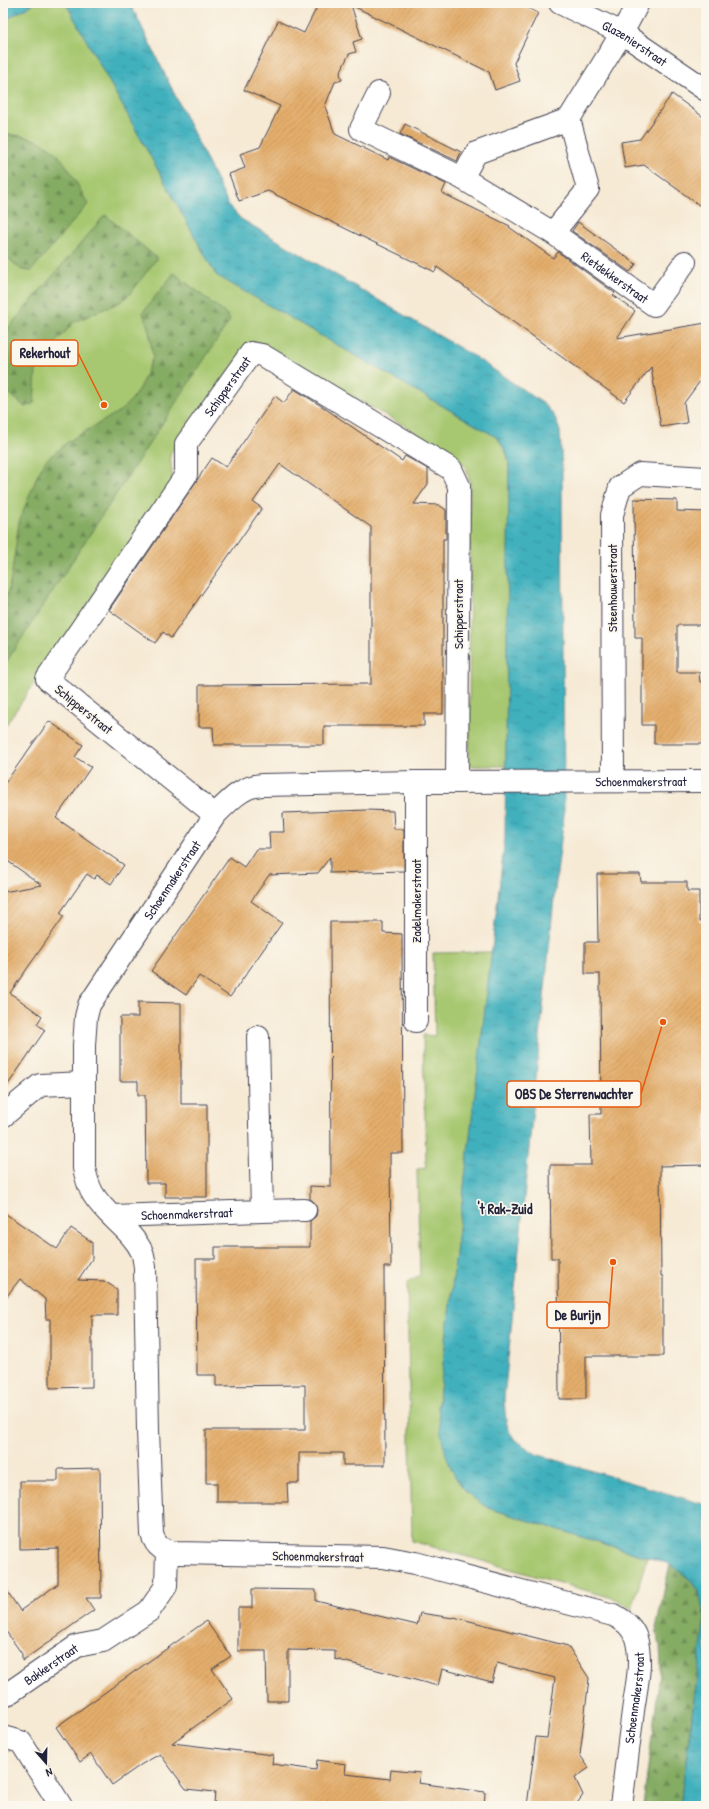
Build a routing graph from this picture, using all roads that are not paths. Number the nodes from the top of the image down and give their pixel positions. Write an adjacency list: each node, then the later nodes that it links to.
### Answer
1 (560, 3): 3 (street, Glazenierstraat)
2 (638, 3): 3 (street)
3 (622, 33): 4 (street, Glazenierstraat); 6 (street)
4 (706, 90)
5 (378, 94): 7 (street, Rietdekkerstraat)
6 (569, 119): 7 (street); 8 (street)
7 (462, 178): 8 (street, Rietdekkerstraat)
8 (553, 233): 9 (street, Rietdekkerstraat)
9 (685, 262)
10 (706, 478): 11 (street, Steenhouwerstraat)
11 (613, 780): 12 (street, Schoenmakerstraat); 14 (street, Schoenmakerstraat)
12 (706, 781)
13 (416, 782): 14 (street, Schoenmakerstraat); 15 (street, Schoenmakerstraat); 16 (street, Zadelmakerstraat)
14 (457, 782): 15 (street, Schipperstraat)
15 (215, 815): 18 (street, Schoenmakerstraat)
16 (416, 1021)
17 (258, 1037): 21 (street)
18 (84, 1083): 19 (street); 22 (street, Schoenmakerstraat)
19 (3, 1116)
20 (305, 1210): 21 (street, Schoenmakerstraat)
21 (262, 1211): 22 (street, Schoenmakerstraat)
22 (112, 1216): 23 (street, Schoenmakerstraat)
23 (167, 1551): 24 (street, Bakkerstraat); 27 (street, Schoenmakerstraat)
24 (3, 1698)
25 (3, 1737): 26 (street)
26 (61, 1806)
27 (621, 1806)

